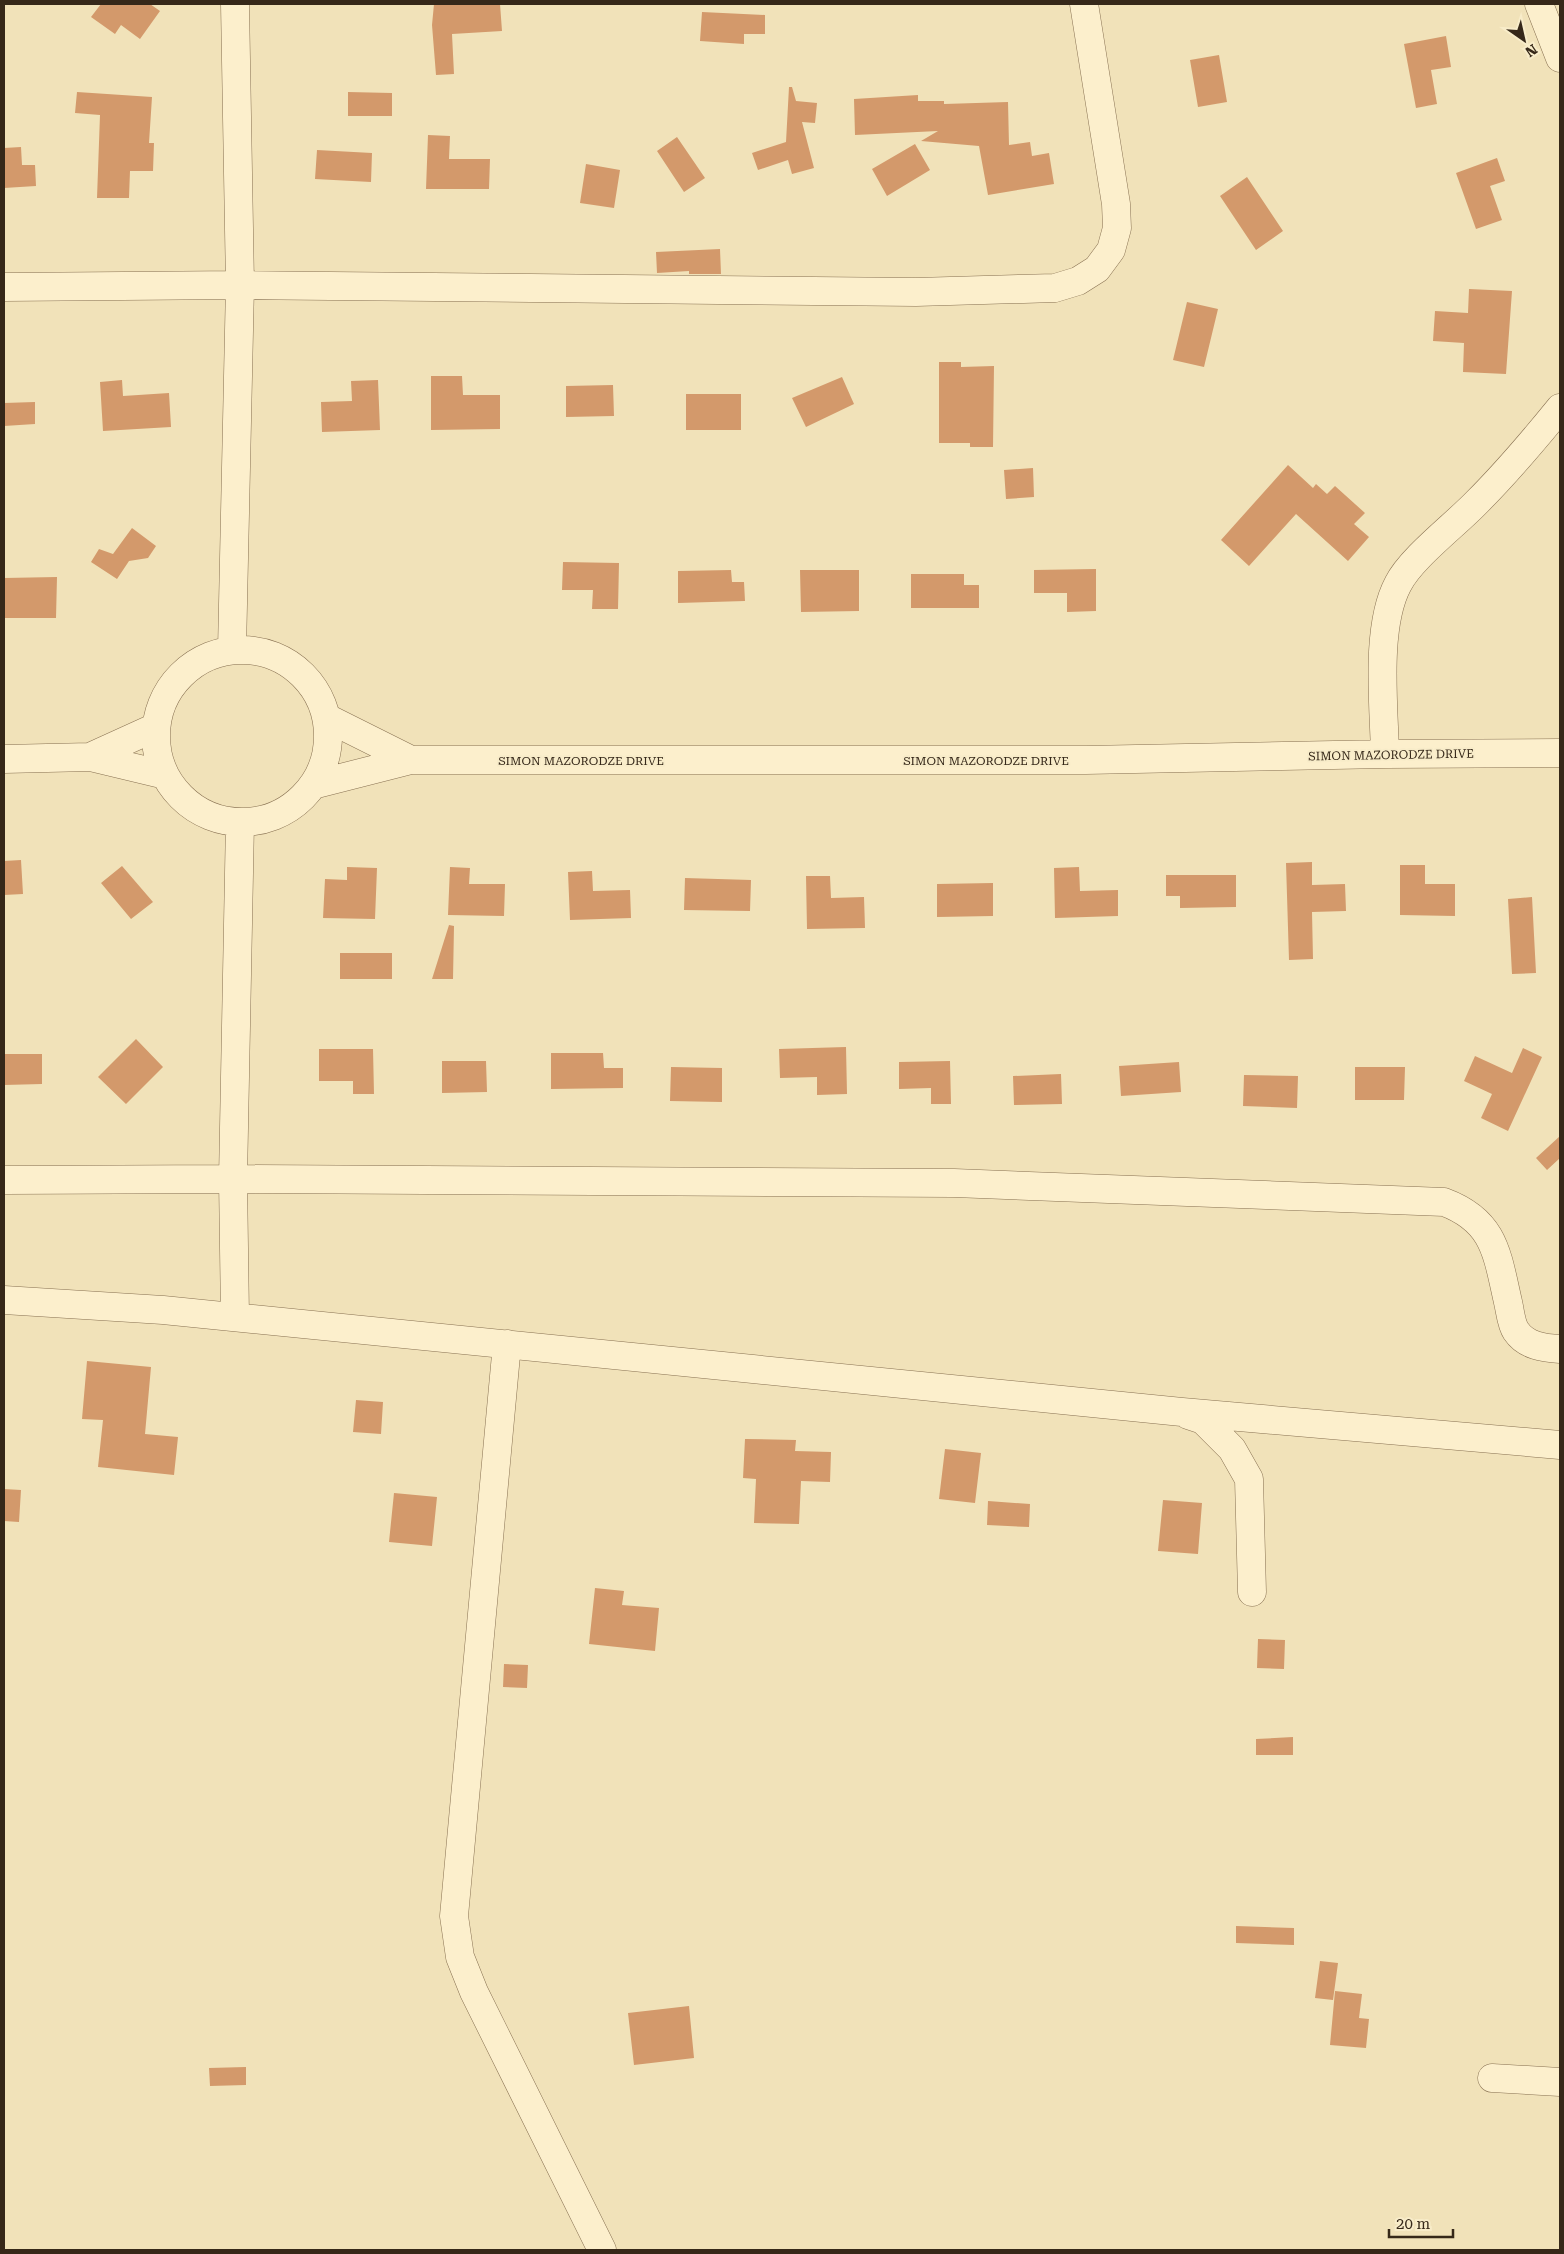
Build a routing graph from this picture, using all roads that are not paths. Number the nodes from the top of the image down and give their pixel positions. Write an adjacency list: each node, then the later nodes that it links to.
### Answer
1 (236, 4): 5 (street)
2 (1084, 4): 5 (street)
3 (1539, 4): 4 (street)
4 (1560, 58)
5 (240, 285): 6 (street); 8 (street)
6 (4, 287)
7 (1560, 408): 12 (street)
8 (232, 650): 9 (street); 10 (street)
9 (327, 718): 15 (street, SIMON MAZORODZE DRIVE); 17 (street)
10 (156, 727): 13 (street); 16 (street)
11 (1560, 753): 12 (street, SIMON MAZORODZE DRIVE)
12 (1385, 754): 15 (street, SIMON MAZORODZE DRIVE)
13 (90, 757): 14 (street); 16 (street)
14 (4, 760)
15 (411, 760): 17 (street, SIMON MAZORODZE DRIVE)
16 (165, 775): 18 (street)
17 (313, 784): 18 (street)
18 (240, 822): 19 (street)
19 (233, 1179): 20 (street); 22 (street); 24 (street)
20 (4, 1180)
21 (4, 1300): 22 (street)
22 (235, 1317): 23 (street)
23 (507, 1344): 25 (street); 30 (street)
24 (1560, 1349)
25 (1182, 1412): 26 (street); 27 (street)
26 (1560, 1446)
27 (1252, 1592)
28 (1492, 2078): 29 (street)
29 (1560, 2082)
30 (602, 2250)

